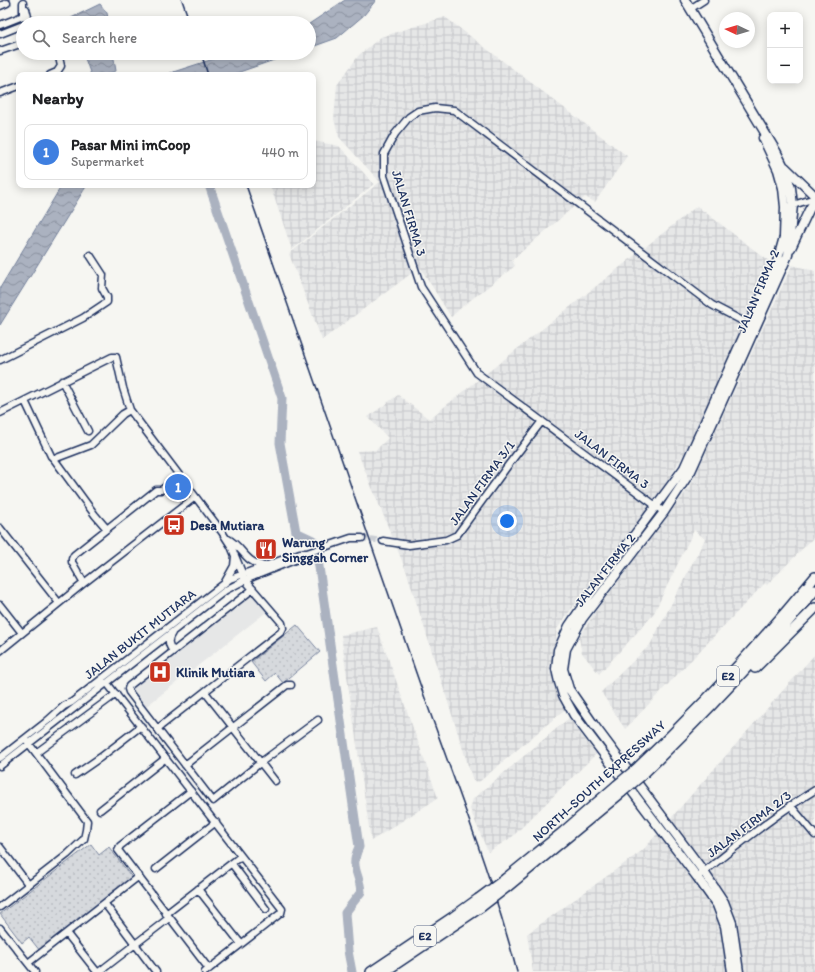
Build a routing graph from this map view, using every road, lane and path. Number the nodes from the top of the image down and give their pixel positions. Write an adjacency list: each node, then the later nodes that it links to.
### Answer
1 (685, 0): 6 (main road)
2 (704, 0): 6 (street)
3 (22, 2): 7 (street); 8 (street)
4 (7, 3): 5 (street)
5 (0, 6)
6 (690, 10): 19 (main road)
7 (23, 16)
8 (28, 16)
9 (16, 19): 10 (street)
10 (0, 25)
11 (16, 28): 12 (street)
12 (0, 34)
13 (16, 45): 14 (street)
14 (0, 51)
15 (60, 60): 16 (street)
16 (57, 72)
17 (16, 87): 18 (street)
18 (0, 93)
19 (748, 105): 20 (main road, JALAN FIRMA 2); 22 (main road, JALAN FIRMA 2)
20 (784, 167): 21 (main road); 22 (main road, JALAN FIRMA 2)
21 (815, 198): 22 (street); 24 (main road)
22 (789, 206): 24 (main road, JALAN FIRMA 2); 25 (main road, JALAN FIRMA 2)
23 (90, 255): 26 (street)
24 (788, 255): 25 (main road, JALAN FIRMA 2)
25 (752, 326): 31 (street, JALAN FIRMA 3); 36 (main road, JALAN FIRMA 2); 37 (main road, JALAN FIRMA 2)
26 (0, 360)
27 (62, 381): 28 (street); 29 (street); 32 (street)
28 (26, 401): 30 (street); 33 (street)
29 (130, 410): 33 (street); 34 (street)
30 (0, 413)
31 (542, 421): 36 (street, JALAN FIRMA 3); 42 (street, JALAN FIRMA 3/1)
32 (88, 431)
33 (54, 459): 39 (street)
34 (180, 477): 35 (street); 39 (street)
35 (195, 497): 41 (street); 48 (street)
36 (656, 506): 37 (street, JALAN FIRMA 3); 91 (main road, JALAN FIRMA 2)
37 (664, 512): 91 (main road, JALAN FIRMA 2)
38 (0, 528): 52 (street)
39 (107, 529): 48 (street)
40 (362, 538): 43 (street)
41 (226, 539): 44 (street); 45 (street)
42 (383, 541)
43 (307, 553): 45 (street, JALAN BUKIT MUTIARA); 46 (street)
44 (235, 554): 46 (street); 49 (street)
45 (264, 566): 46 (street, JALAN BUKIT MUTIARA)
46 (244, 577): 49 (street, JALAN BUKIT MUTIARA); 50 (street); 55 (street, JALAN BUKIT MUTIARA)
47 (815, 577): 78 (highway, NORTH–SOUTH EXPRESSWAY / E2)
48 (84, 583): 52 (street)
49 (224, 583): 60 (street, JALAN BUKIT MUTIARA)
50 (253, 589): 58 (street); 64 (street)
51 (815, 590): 66 (highway, NORTH–SOUTH EXPRESSWAY / E2)
52 (59, 603): 56 (street)
53 (0, 605): 56 (street)
54 (815, 608): 66 (highway)
55 (174, 630): 57 (street, JALAN BUKIT MUTIARA); 58 (street)
56 (22, 633): 59 (street)
57 (152, 647): 58 (street); 61 (street, JALAN BUKIT MUTIARA)
58 (171, 649): 70 (street)
59 (0, 651)
60 (114, 668): 61 (street); 63 (street, JALAN BUKIT MUTIARA)
61 (107, 682): 63 (street); 65 (street); 71 (street, JALAN BUKIT MUTIARA)
62 (291, 685): 69 (street)
63 (92, 686): 71 (street, JALAN BUKIT MUTIARA)
64 (205, 692): 69 (street); 70 (street)
65 (116, 694): 68 (street); 72 (street)
66 (704, 713): 78 (highway, NORTH–SOUTH EXPRESSWAY / E2)
67 (318, 720): 75 (street)
68 (141, 726): 74 (street); 79 (street)
69 (233, 728): 75 (street); 76 (street)
70 (157, 729): 76 (street)
71 (27, 741): 72 (street); 73 (street, JALAN BUKIT MUTIARA); 77 (street, JALAN BUKIT MUTIARA)
72 (36, 753): 93 (street)
73 (0, 758)
74 (166, 758): 82 (street); 84 (street)
75 (260, 763): 76 (street); 80 (street)
76 (185, 765)
77 (0, 766)
78 (638, 773): 95 (highway, NORTH–SOUTH EXPRESSWAY / E2, bridge)
79 (75, 775)
80 (274, 781)
81 (815, 790): 83 (street, JALAN FIRMA 2/3)
82 (191, 791): 85 (street); 92 (street)
83 (790, 805): 86 (street); 91 (street, JALAN FIRMA 2/3)
84 (100, 810)
85 (216, 822): 88 (street); 90 (street)
86 (815, 835)
87 (0, 847): 93 (street)
88 (242, 856): 89 (street); 103 (street)
89 (232, 864): 94 (street); 98 (street)
90 (156, 869)
91 (700, 874): 111 (main road, JALAN FIRMA 2); 112 (main road, JALAN FIRMA 2)
92 (139, 876): 96 (street); 99 (street)
93 (28, 884): 97 (street)
94 (198, 889): 99 (street); 103 (street)
95 (479, 903): 109 (highway, NORTH–SOUTH EXPRESSWAY / E2); 110 (highway, NORTH–SOUTH EXPRESSWAY / E2)
96 (105, 904): 101 (street); 102 (street)
97 (0, 907)
98 (266, 909)
99 (168, 916): 102 (street); 105 (street)
100 (0, 928): 104 (street)
101 (67, 934): 104 (street); 107 (street)
102 (136, 944): 107 (street); 108 (street)
103 (241, 944): 105 (street)
104 (28, 963): 106 (street)
105 (207, 970)
106 (35, 972)
107 (98, 972)
108 (156, 972)
109 (371, 972)
110 (384, 972)
111 (732, 972)
112 (739, 972)

